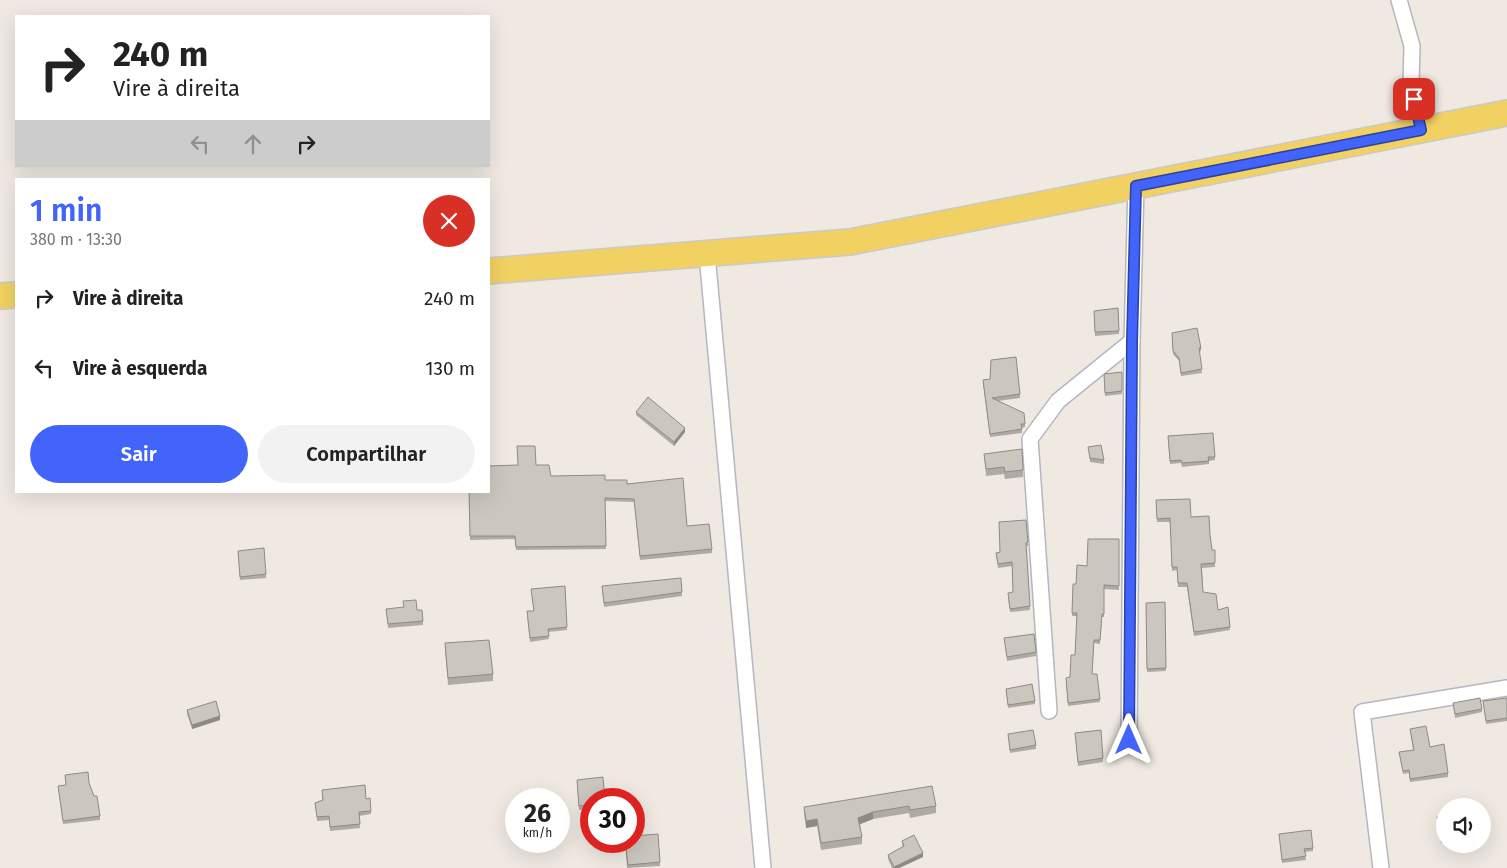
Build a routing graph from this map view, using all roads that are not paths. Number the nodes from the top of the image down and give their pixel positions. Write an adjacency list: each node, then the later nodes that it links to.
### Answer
1 (1399, 0): 3 (street)
2 (1507, 113): 3 (main road)
3 (1421, 130): 4 (main road)
4 (1136, 186): 5 (main road); 9 (street)
5 (707, 254): 6 (main road); 13 (street)
6 (490, 272)
7 (15, 295): 8 (main road)
8 (0, 296)
9 (1132, 341): 11 (street); 12 (street)
10 (1507, 688): 14 (street)
11 (1049, 711)
12 (1129, 740)
13 (763, 868)
14 (1381, 868)

